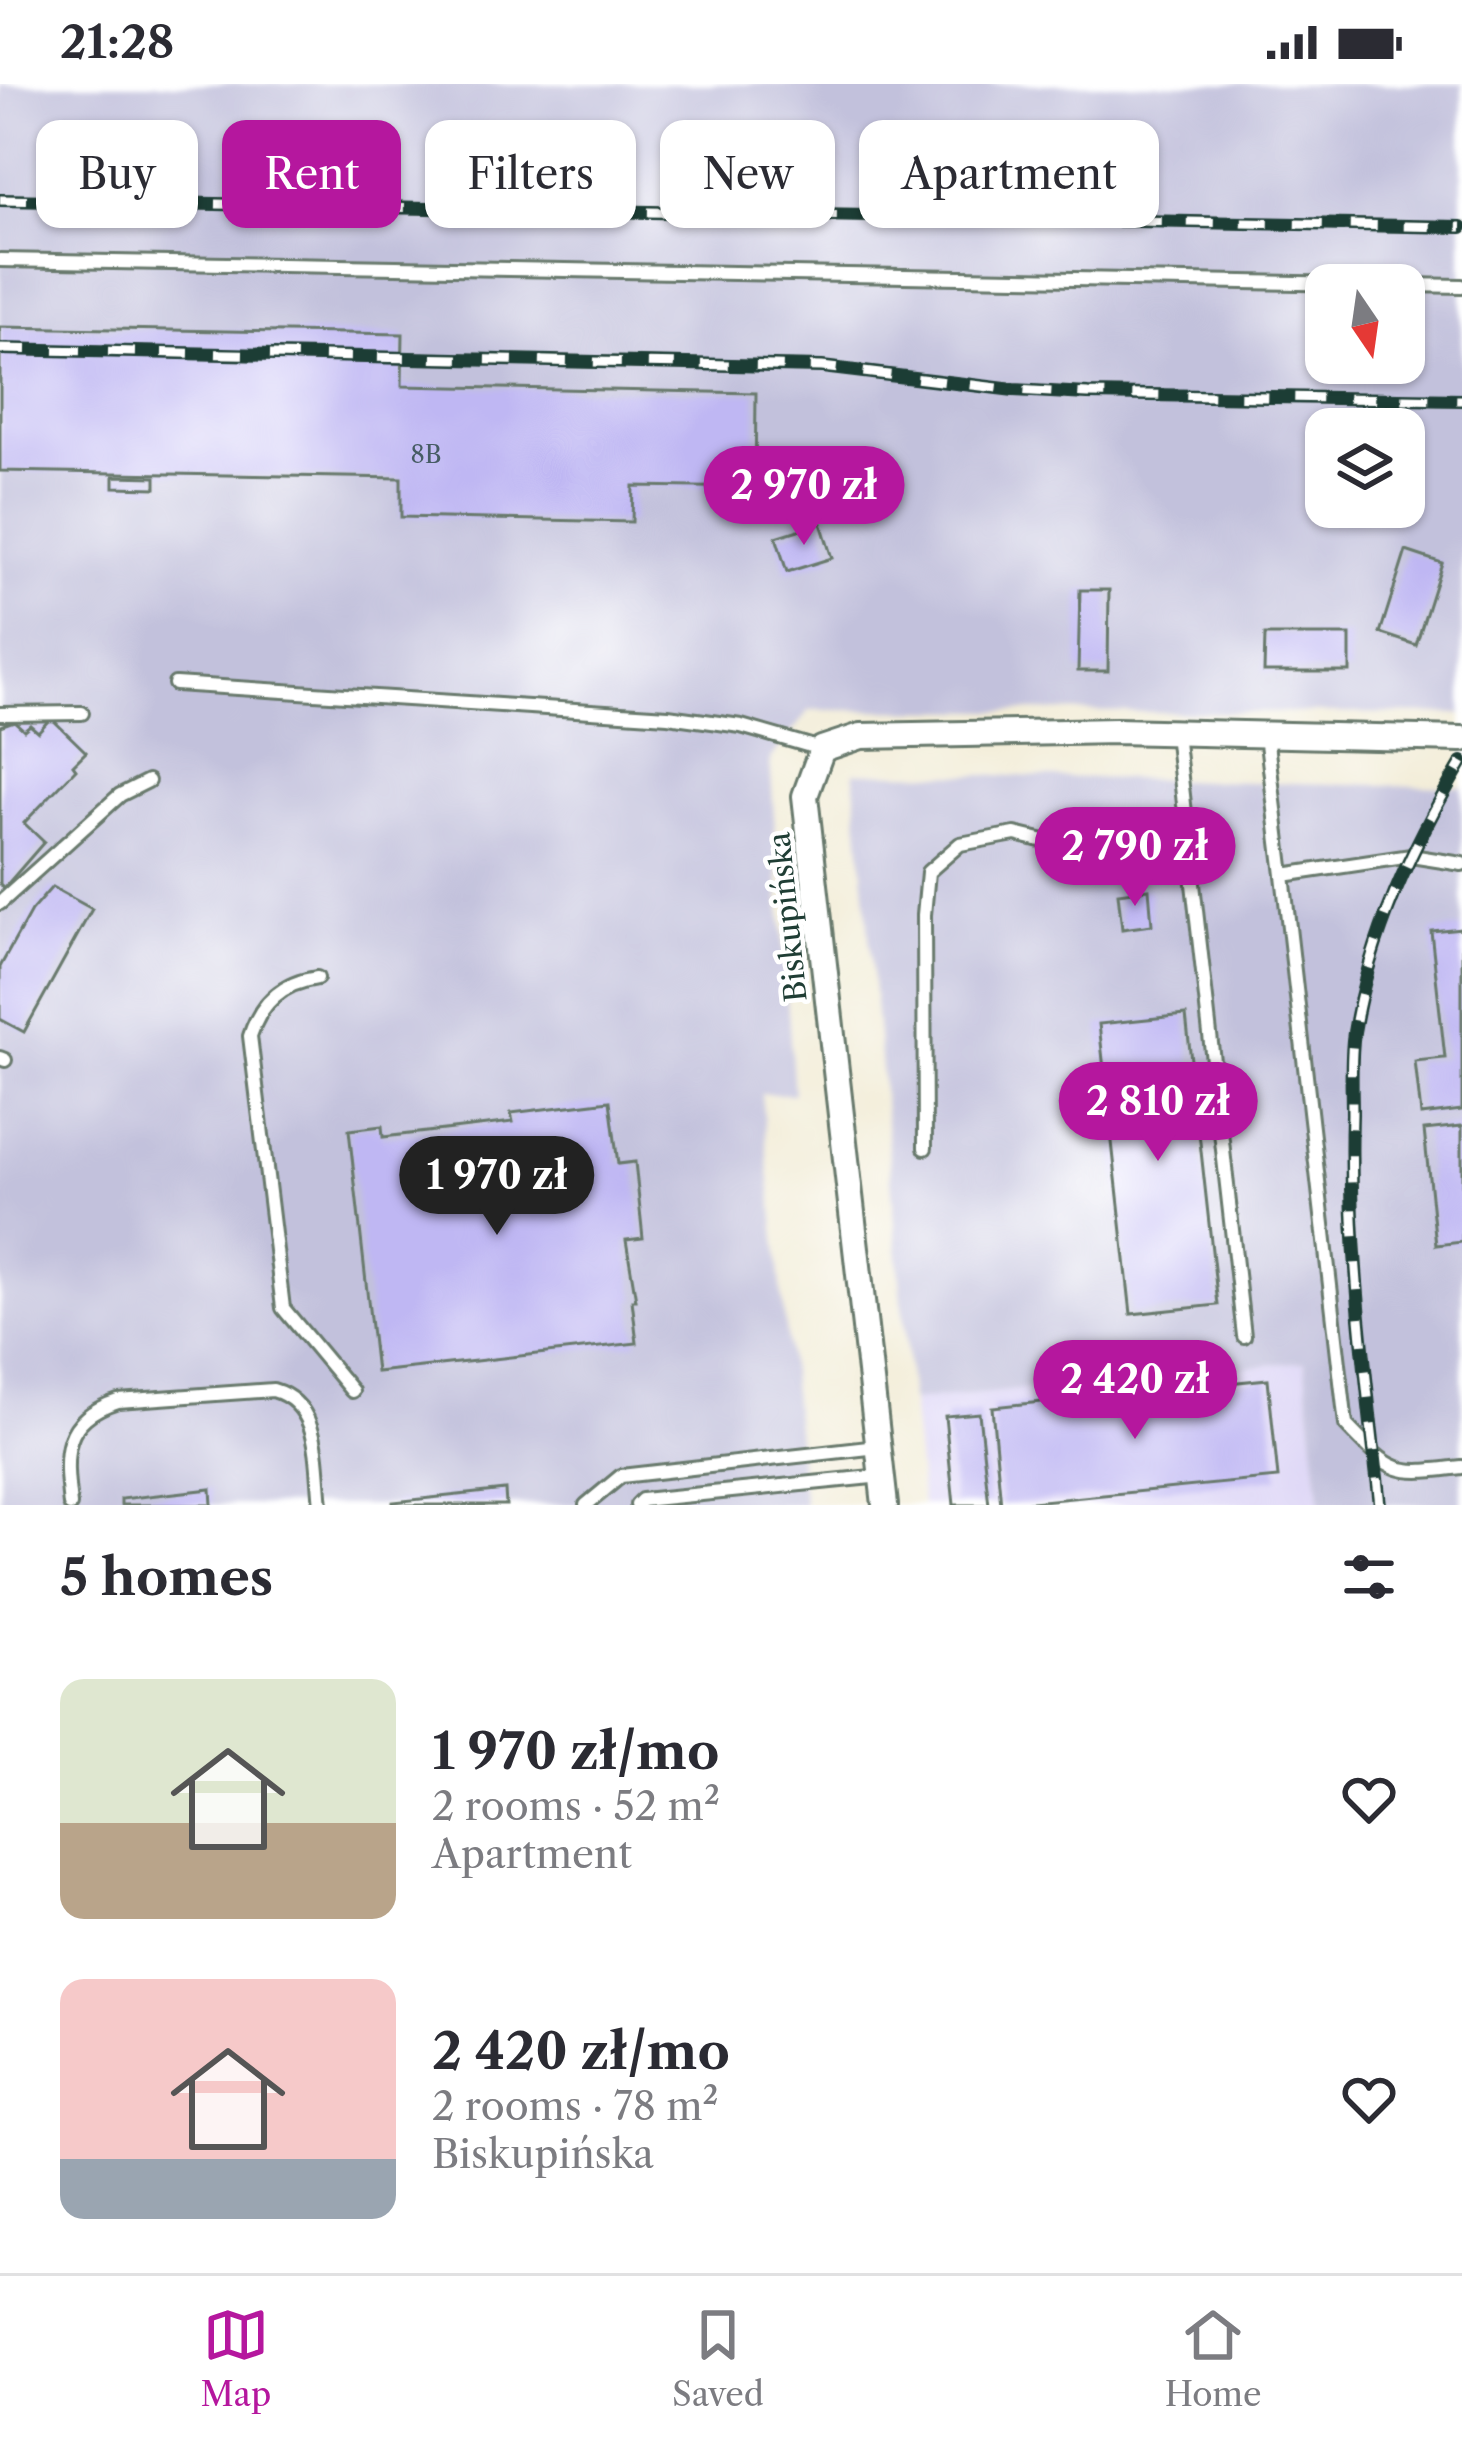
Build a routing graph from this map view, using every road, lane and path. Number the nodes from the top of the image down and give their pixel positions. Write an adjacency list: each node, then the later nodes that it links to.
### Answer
1 (0, 260): 2 (lane)
2 (1462, 286)
3 (175, 684): 9 (lane)
4 (82, 713): 5 (lane)
5 (0, 714)
6 (1176, 733): 7 (street); 9 (street); 11 (lane)
7 (1266, 735): 8 (street); 13 (lane)
8 (1462, 740)
9 (822, 749): 19 (street, Biskupińska)
10 (148, 781): 14 (lane)
11 (1189, 848): 16 (lane); 17 (lane)
12 (1462, 864): 13 (lane)
13 (1282, 875): 20 (lane)
14 (0, 903)
15 (316, 978): 18 (lane)
16 (926, 1148)
17 (1244, 1336)
18 (352, 1391)
19 (878, 1447): 21 (street, Biskupińska); 25 (lane)
20 (1462, 1467)
21 (881, 1476): 22 (lane); 28 (street, Biskupińska)
22 (740, 1490): 26 (lane); 27 (lane)
23 (70, 1505): 24 (lane)
24 (321, 1505)
25 (586, 1505)
26 (637, 1505)
27 (759, 1505)
28 (885, 1505)

